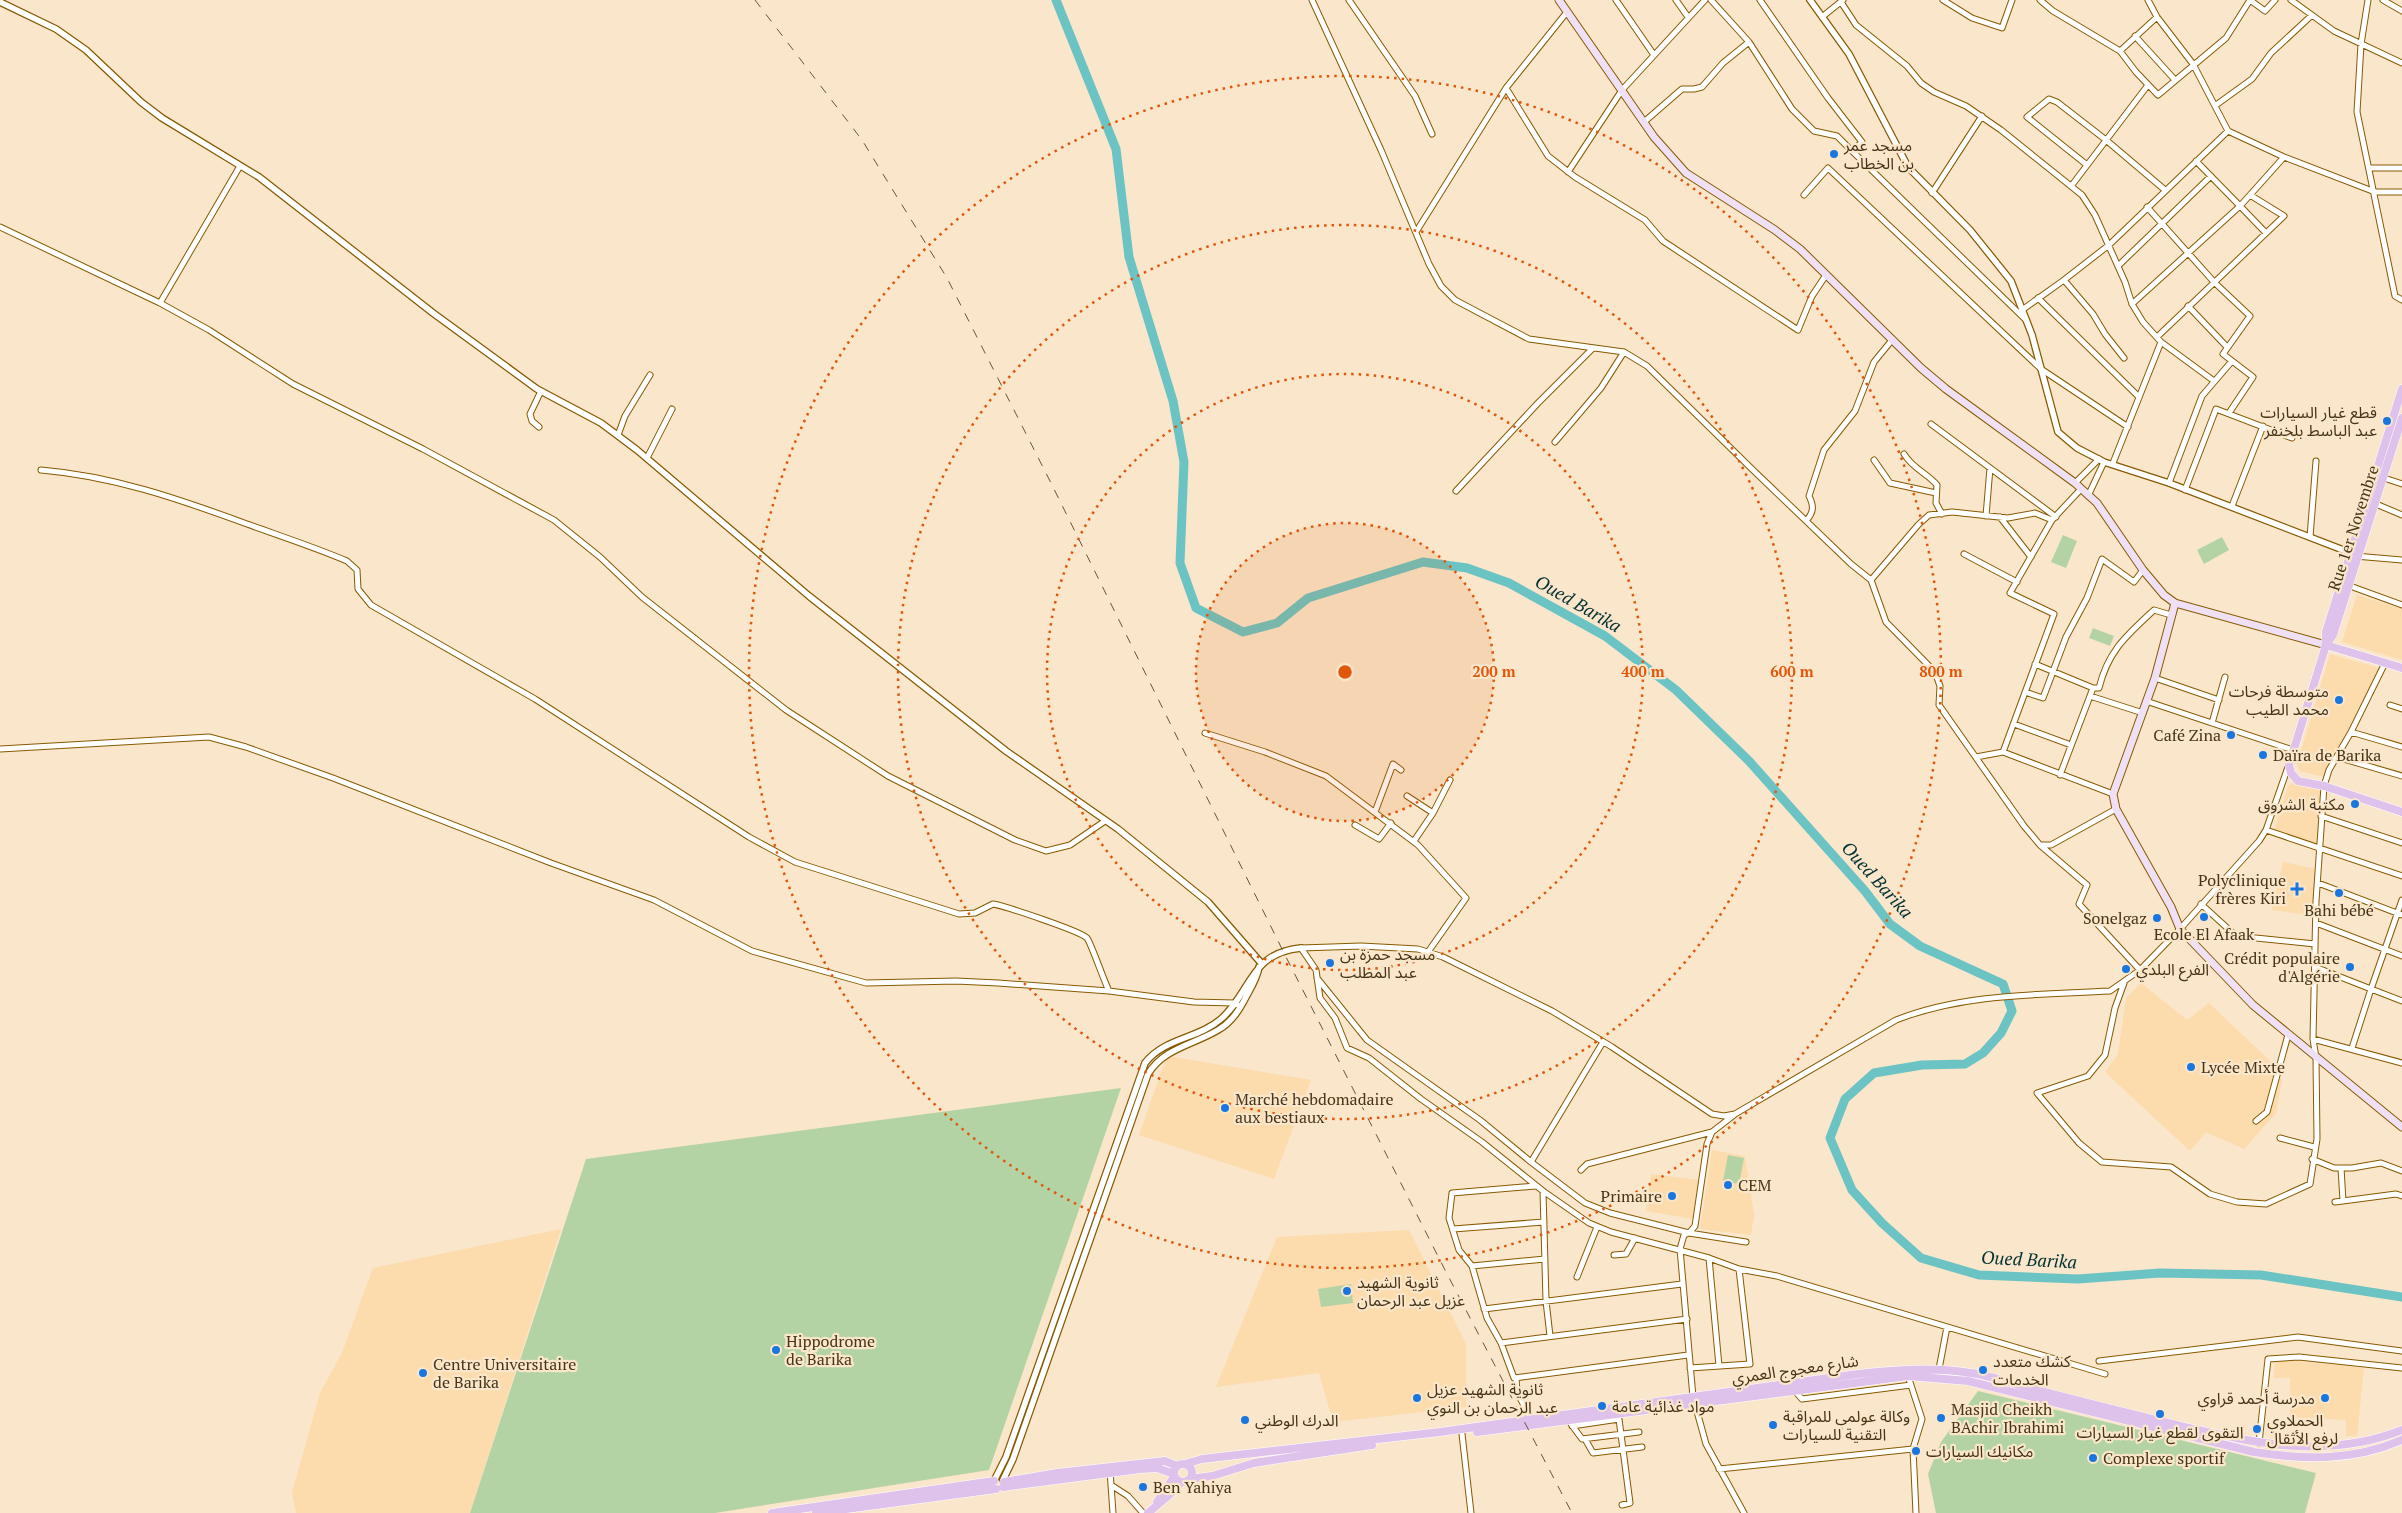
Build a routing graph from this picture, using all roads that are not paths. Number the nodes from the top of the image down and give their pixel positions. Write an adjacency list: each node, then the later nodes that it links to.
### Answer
1 (1312, 0): 65 (street)
2 (1348, 0): 43 (street)
3 (1559, 0): 23 (main road)
4 (1616, 0): 32 (street)
5 (1676, 0): 25 (street)
6 (1704, 0): 25 (street)
7 (1711, 0): 29 (street)
8 (1760, 0): 45 (street)
9 (1810, 0): 26 (street)
10 (1943, 0): 11 (street)
11 (2012, 0)
12 (2040, 0): 31 (street)
13 (2148, 0): 27 (street)
14 (2250, 0): 15 (street); 34 (street)
15 (2275, 0)
16 (2291, 0): 24 (street)
17 (2368, 0): 30 (street)
18 (2384, 0): 22 (street)
19 (1842, 1): 26 (street); 40 (street)
20 (0, 2): 49 (street)
21 (2402, 4): 22 (street)
22 (2402, 11)
23 (1567, 12): 37 (street); 38 (main road)
24 (2311, 16): 30 (street); 39 (street)
25 (1688, 17): 32 (street)
26 (1822, 17): 58 (street)
27 (2157, 17): 28 (street); 34 (street)
28 (2135, 36): 31 (street); 35 (street)
29 (1749, 42): 41 (street); 45 (street)
30 (2362, 44): 33 (street); 50 (street)
31 (2120, 51): 36 (street)
32 (1654, 55): 38 (street)
33 (2402, 63)
34 (2193, 64): 35 (street); 39 (street)
35 (2175, 80): 36 (street)
36 (2148, 85): 44 (street)
37 (1506, 88): 52 (street); 65 (street)
38 (1622, 90): 41 (main road); 52 (street)
39 (2216, 105): 42 (street)
40 (1982, 116): 54 (street); 58 (street)
41 (1644, 122): 70 (main road)
42 (2228, 131): 46 (street); 47 (street)
43 (1432, 134)
44 (2106, 140): 48 (street); 48 (street); 55 (street)
45 (1852, 152): 79 (street)
46 (2284, 158): 56 (street); 60 (street)
47 (2196, 161): 53 (street); 55 (street)
48 (2087, 165): 54 (street)
49 (240, 166): 75 (street); 91 (street)
50 (2370, 168): 51 (street); 56 (street)
51 (2402, 168)
52 (1568, 172): 70 (street)
53 (2211, 176): 61 (street); 63 (street)
54 (2072, 185): 67 (street)
55 (2165, 190): 62 (street)
56 (2375, 192): 57 (street); 74 (street)
57 (2402, 192)
58 (1932, 194): 78 (street)
59 (1804, 195): 87 (street)
60 (2250, 195): 61 (street); 66 (street)
61 (2240, 206): 66 (street); 68 (street)
62 (2147, 207): 63 (street); 67 (street)
63 (2163, 224): 68 (street); 69 (street)
64 (0, 227): 75 (street)
65 (1416, 232): 83 (street)
66 (2266, 233): 72 (street)
67 (2109, 245): 69 (street); 71 (street)
68 (2188, 251): 72 (street); 76 (street)
69 (2118, 266): 76 (street)
70 (1826, 276): 81 (main road)
71 (2064, 280): 73 (street); 85 (street)
72 (2214, 282): 77 (street); 82 (street)
73 (2038, 298): 78 (street); 92 (street)
74 (2402, 300)
75 (160, 303): 180 (street)
76 (2132, 304): 80 (street)
77 (2188, 306): 80 (street); 82 (street)
78 (2022, 310): 79 (street)
79 (2026, 321): 87 (street)
80 (2159, 339): 89 (street); 92 (street)
81 (1892, 340): 113 (main road); 127 (street)
82 (2227, 347): 86 (street)
83 (1593, 348): 84 (street); 117 (street)
84 (1624, 352): 102 (street); 127 (street)
85 (2124, 358)
86 (2232, 361): 89 (street); 94 (street)
87 (2041, 369): 99 (street); 106 (street)
88 (650, 375): 100 (street)
89 (2214, 381): 112 (street)
90 (2402, 389): 129 (main road)
91 (541, 391): 98 (street); 100 (street)
92 (2139, 397): 99 (street)
93 (672, 409): 104 (street)
94 (2229, 413): 97 (street); 116 (street)
95 (2402, 418): 111 (main road, Rue 1er Novembre)
96 (1931, 424): 109 (street)
97 (2263, 426): 101 (street); 121 (street)
98 (539, 427)
99 (2128, 427): 108 (street)
100 (618, 435): 104 (street)
101 (2292, 438)
102 (1555, 442)
103 (1904, 454): 118 (street)
104 (647, 458): 180 (street)
105 (1874, 460): 118 (street)
106 (2101, 460): 108 (street); 113 (street); 119 (street)
107 (2316, 461): 128 (street)
108 (2114, 463): 112 (street)
109 (1990, 468): 124 (street); 126 (street)
110 (41, 470): 206 (street)
111 (2384, 478): 114 (street); 120 (main road, Rue 1er Novembre)
112 (2169, 482): 116 (street)
113 (2076, 483): 115 (main road)
114 (2402, 484)
115 (2081, 489): 119 (main road); 126 (street)
116 (2185, 490): 121 (street)
117 (1456, 491)
118 (1936, 492): 122 (street)
119 (2088, 496): 134 (main road)
120 (2376, 504): 123 (street); 132 (main road, Rue 1er Novembre)
121 (2232, 506): 128 (street)
122 (1942, 514): 124 (street); 135 (street)
123 (2402, 515)
124 (1986, 516): 125 (street)
125 (2000, 517): 126 (street); 131 (street)
126 (2054, 518): 131 (street)
127 (1806, 521): 135 (street)
128 (2310, 537): 129 (street)
129 (2351, 553): 132 (street); 141 (main road)
130 (1964, 554): 136 (street)
131 (2031, 557): 136 (street)
132 (2359, 558): 133 (street); 137 (main road, Rue 1er Novembre)
133 (2402, 560)
134 (2143, 570): 138 (main road); 145 (street)
135 (1871, 580): 165 (street)
136 (2017, 582): 143 (street)
137 (2350, 586): 139 (street); 141 (main road, Rue 1er Novembre)
138 (2175, 603): 140 (main road); 141 (main road)
139 (2402, 605)
140 (2171, 615): 147 (main road); 148 (street)
141 (2326, 645): 142 (main road); 163 (main road)
142 (2384, 663): 144 (main road); 158 (street)
143 (2035, 664): 145 (street); 149 (street)
144 (2402, 668)
145 (2053, 672): 148 (street); 149 (street)
146 (2225, 676): 151 (street)
147 (2155, 678): 151 (street); 152 (main road)
148 (2093, 688): 150 (street)
149 (2025, 692): 157 (street)
150 (2090, 696): 155 (street); 160 (street)
151 (2219, 700): 156 (street)
152 (2146, 701): 155 (main road); 156 (street)
153 (2390, 705): 154 (street)
154 (2402, 709)
155 (2143, 713): 173 (main road)
156 (2212, 723): 163 (street)
157 (2014, 724): 160 (street); 164 (street)
158 (2351, 732): 161 (street); 166 (street)
159 (1205, 733): 176 (street)
160 (2072, 746): 169 (street)
161 (2402, 747)
162 (0, 749): 206 (street)
163 (2292, 750): 167 (main road)
164 (2003, 752): 165 (street); 169 (street)
165 (1976, 757): 186 (street)
166 (2337, 757): 170 (street); 172 (street)
167 (2289, 765): 172 (main road); 183 (street)
168 (1402, 770): 176 (street)
169 (2060, 775): 173 (street)
170 (2402, 776)
171 (1450, 780): 178 (street)
172 (2324, 786): 177 (main road); 179 (street)
173 (2113, 794): 175 (main road)
174 (1407, 796): 178 (street)
175 (2116, 809): 186 (street); 194 (main road)
176 (1375, 812): 181 (street)
177 (2402, 812)
178 (1433, 814): 184 (street)
179 (2321, 816): 185 (street); 187 (street)
180 (1105, 821): 200 (street)
181 (1391, 823): 182 (street); 184 (street)
182 (1354, 825)
183 (2266, 830): 187 (street); 191 (street)
184 (1414, 841): 198 (street)
185 (2402, 844)
186 (2040, 845): 202 (street)
187 (2320, 849): 188 (street); 189 (street)
188 (2402, 876)
189 (2318, 883): 192 (street); 193 (street)
190 (2402, 900): 192 (street)
191 (2201, 904): 194 (street); 195 (street)
192 (2400, 914): 197 (street)
193 (2316, 923): 195 (street); 197 (street)
194 (2180, 929): 202 (street); 210 (main road)
195 (2315, 944): 201 (street)
196 (1301, 948): 198 (street); 200 (street); 203 (street)
197 (2386, 950): 199 (street); 205 (street)
198 (1428, 952): 212 (street)
199 (2402, 956)
200 (1261, 966): 208 (street); 209 (street)
201 (2315, 967): 205 (street); 211 (street)
202 (2140, 970): 204 (street)
203 (1317, 978): 223 (street); 227 (street)
204 (2124, 983): 216 (street); 222 (street)
205 (2371, 989): 207 (street); 213 (street)
206 (1109, 991): 208 (street)
207 (2402, 1001)
208 (1234, 1003): 209 (street); 282 (street)
209 (1241, 1006): 282 (street)
210 (2288, 1035): 214 (main road); 217 (street)
211 (2313, 1039): 213 (street); 214 (street)
212 (1603, 1042): 216 (street); 223 (street)
213 (2352, 1048): 215 (street)
214 (2316, 1058): 218 (main road); 221 (street)
215 (2402, 1063)
216 (1735, 1114): 219 (street)
217 (2256, 1121)
218 (2402, 1127)
219 (1712, 1132): 225 (street); 235 (street)
220 (2280, 1138): 221 (street)
221 (2314, 1147): 222 (street)
222 (2312, 1159): 224 (street)
223 (1532, 1162): 235 (street)
224 (2341, 1168): 226 (street); 230 (street)
225 (1581, 1170)
226 (2402, 1171)
227 (1536, 1186): 228 (street); 234 (street)
228 (1543, 1191): 232 (street); 233 (street)
229 (2402, 1196): 230 (street)
230 (2343, 1201): 231 (street)
231 (2335, 1202)
232 (1544, 1222): 234 (street); 241 (street)
233 (1597, 1226): 236 (street); 244 (street)
234 (1453, 1229): 242 (street)
235 (1690, 1233): 237 (street); 238 (street)
236 (1635, 1238): 238 (street); 239 (street)
237 (1746, 1242)
238 (1680, 1249): 240 (street); 245 (street)
239 (1614, 1255)
240 (1709, 1258): 243 (street); 255 (street)
241 (1545, 1259): 242 (street); 246 (street)
242 (1472, 1266): 247 (street)
243 (1739, 1269): 249 (street); 255 (street)
244 (1577, 1277)
245 (1682, 1284): 246 (street); 248 (street)
246 (1546, 1300): 247 (street); 250 (street)
247 (1484, 1309): 251 (street)
248 (1687, 1319): 250 (street); 253 (street)
249 (1947, 1327): 258 (street); 259 (street)
250 (1550, 1336): 251 (street)
251 (1501, 1343): 261 (street)
252 (2402, 1351): 254 (street)
253 (1688, 1355): 256 (street); 261 (street)
254 (2099, 1361)
255 (1719, 1366): 256 (street)
256 (1690, 1368): 264 (street)
257 (2402, 1368): 273 (street)
258 (1939, 1369): 264 (main road, شارع معجوج العمري); 273 (main road, شارع معجوج العمري)
259 (2105, 1374)
260 (1908, 1376): 262 (street); 263 (main road, شارع معجوج العمري); 272 (main road, شارع معجوج العمري)
261 (1516, 1378): 265 (street)
262 (1911, 1385): 263 (street); 276 (street)
263 (1794, 1390): 264 (main road, شارع معجوج العمري)
264 (1694, 1400): 265 (main road, شارع معجوج العمري); 266 (main road, شارع معجوج العمري); 277 (street)
265 (1531, 1419): 278 (main road, شارع معجوج العمري)
266 (1570, 1423): 269 (main road, شارع معجوج العمري); 270 (street); 271 (street)
267 (2402, 1430): 273 (main road, شارع معجوج العمري)
268 (1639, 1432): 270 (street)
269 (1462, 1434): 280 (main road, شارع معجوج العمري); 290 (street)
270 (1621, 1434): 271 (street); 275 (street)
271 (1584, 1439): 275 (street)
272 (2402, 1440)
273 (2259, 1443)
274 (1642, 1447): 275 (street)
275 (1623, 1449): 284 (street)
276 (1913, 1449): 277 (street); 292 (street)
277 (1719, 1469): 291 (street)
278 (1178, 1470): 279 (main road); 279 (main road); 280 (main road); 281 (main road); 289 (main road)
279 (1110, 1471): 282 (main road); 283 (street)
280 (1190, 1479): 281 (main road, شارع معجوج العمري)
281 (1181, 1482): 289 (main road)
282 (999, 1483): 285 (main road); 286 (main road)
283 (1111, 1485): 287 (street); 288 (street)
284 (1622, 1505)
285 (772, 1513)
286 (816, 1513)
287 (1113, 1513)
288 (1143, 1513)
289 (1148, 1513)
290 (1471, 1513)
291 (1744, 1513)
292 (1916, 1513)

